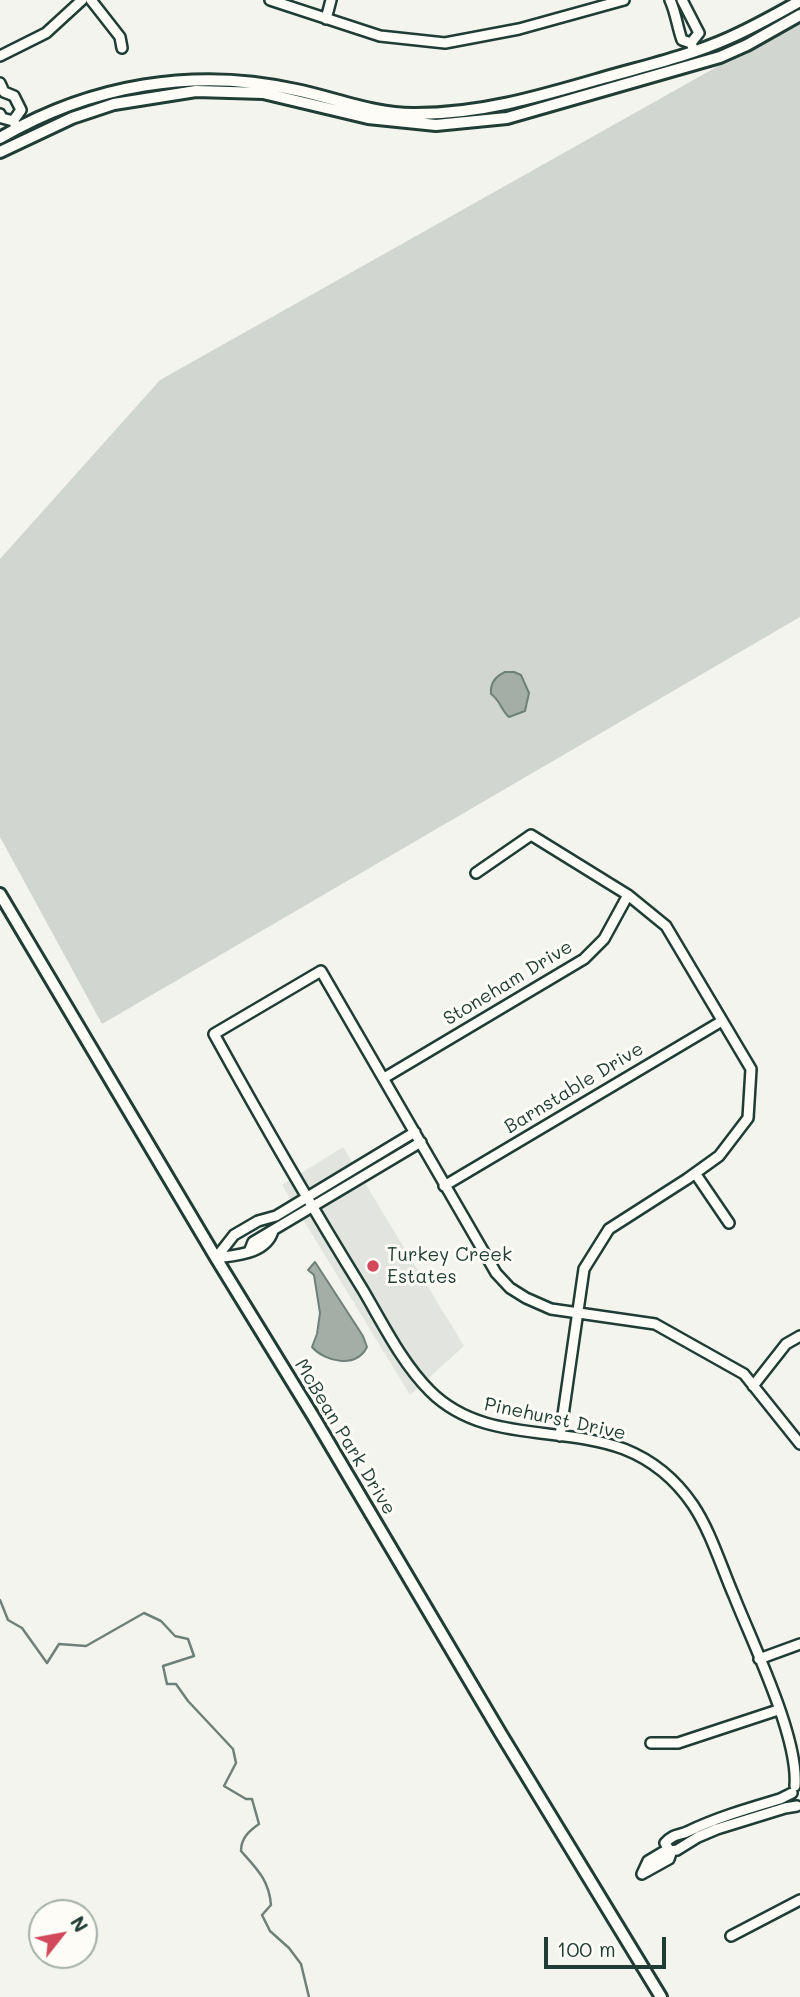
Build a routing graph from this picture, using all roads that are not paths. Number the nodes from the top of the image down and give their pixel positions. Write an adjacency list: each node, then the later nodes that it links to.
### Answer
1 (82, 0): 15 (street)
2 (91, 0): 14 (street)
3 (270, 0): 12 (street)
4 (331, 0): 12 (street)
5 (624, 0): 12 (street)
6 (670, 0): 10 (street)
7 (682, 0): 9 (street)
8 (800, 1): 13 (main road)
9 (687, 10): 10 (street); 13 (street)
10 (677, 14): 13 (street)
11 (800, 15): 16 (main road)
12 (326, 19)
13 (693, 47): 16 (main road); 19 (main road)
14 (122, 48)
15 (0, 56)
16 (698, 63): 21 (main road)
17 (1, 89): 19 (street)
18 (0, 114): 19 (street)
19 (15, 124): 20 (main road); 21 (main road)
20 (0, 138)
21 (23, 139): 22 (main road)
22 (0, 152)
23 (476, 873): 25 (street)
24 (0, 894): 36 (main road, McBean Park Drive)
25 (628, 895): 26 (street); 27 (street, Stoneham Drive)
26 (722, 1021): 30 (street); 31 (street, Barnstable Drive)
27 (384, 1078): 28 (street); 32 (street, Pinehurst Drive)
28 (415, 1132): 29 (street); 32 (street)
29 (421, 1142): 31 (street); 32 (street)
30 (695, 1174): 34 (street); 37 (street)
31 (444, 1186): 37 (street)
32 (309, 1203): 33 (street); 35 (street); 40 (street, Pinehurst Drive)
33 (267, 1219): 35 (street); 36 (street)
34 (729, 1223)
35 (274, 1231): 36 (street)
36 (216, 1258): 54 (main road, McBean Park Drive)
37 (578, 1313): 39 (street); 40 (street)
38 (800, 1336): 39 (street)
39 (753, 1386): 41 (street)
40 (560, 1436): 43 (street, Pinehurst Drive)
41 (800, 1444)
42 (800, 1644): 43 (street)
43 (759, 1658): 44 (street, Pinehurst Drive)
44 (778, 1710): 45 (street); 46 (street, Pinehurst Drive)
45 (651, 1744)
46 (793, 1757): 47 (street, Pinehurst Drive); 48 (street, Pinehurst Drive)
47 (800, 1768)
48 (795, 1787): 49 (street, Pinehurst Drive); 50 (street)
49 (798, 1807): 50 (street)
50 (671, 1853): 51 (street)
51 (642, 1874)
52 (800, 1900): 53 (street)
53 (731, 1936)
54 (661, 1997)

